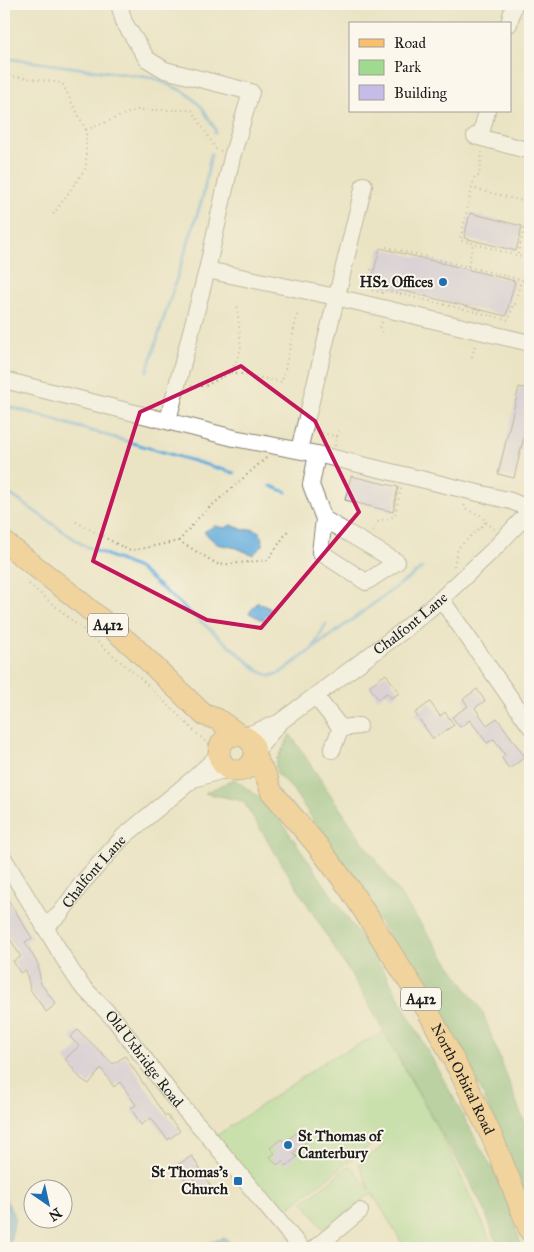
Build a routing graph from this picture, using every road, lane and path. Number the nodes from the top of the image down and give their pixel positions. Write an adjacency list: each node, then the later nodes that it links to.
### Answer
1 (119, 4): 9 (street)
2 (514, 4): 3 (street)
3 (510, 22)
4 (4, 74): 6 (path)
5 (487, 112): 7 (street)
6 (86, 130): 9 (path); 13 (path)
7 (480, 137): 8 (street); 11 (path)
8 (530, 151)
9 (232, 157): 19 (street)
10 (364, 185): 23 (street)
11 (472, 188): 12 (path); 14 (path)
12 (530, 203): 16 (path)
13 (52, 216)
14 (473, 244): 16 (path); 18 (path)
15 (386, 246): 18 (path)
16 (517, 255): 17 (path)
17 (530, 259)
18 (468, 266): 20 (path)
19 (207, 270): 23 (street); 29 (street)
20 (521, 280): 21 (path); 22 (path)
21 (530, 282)
22 (372, 287)
23 (336, 297): 26 (street); 31 (street)
24 (237, 303): 27 (path)
25 (298, 312): 27 (path)
26 (530, 343)
27 (231, 372): 29 (path)
28 (4, 380): 30 (street)
29 (177, 386): 30 (street)
30 (168, 420): 34 (street)
31 (305, 428): 33 (path); 35 (street)
32 (339, 429): 33 (path)
33 (337, 437): 36 (path)
34 (279, 446): 35 (street); 44 (path)
35 (299, 450): 37 (street)
36 (334, 451)
37 (317, 454): 40 (street); 41 (street)
38 (402, 485): 46 (path)
39 (465, 502): 48 (path)
40 (530, 510): 48 (street, Chalfont Lane)
41 (324, 519): 46 (street); 46 (street)
42 (76, 522): 44 (path)
43 (289, 529): 44 (path)
44 (179, 541)
45 (4, 542): 51 (main road, North Orbital Road / A412)
46 (368, 545)
47 (26, 581): 57 (path)
48 (458, 584): 49 (street, Chalfont Lane)
49 (441, 599): 50 (street, Chalfont Lane); 53 (street)
50 (316, 697): 54 (street); 55 (street, Chalfont Lane)
51 (204, 716): 55 (main road, North Orbital Road / A412); 57 (main road, North Orbital Road / A412)
52 (359, 726): 54 (street)
53 (530, 726)
54 (340, 728): 56 (street)
55 (249, 744): 57 (main road); 57 (main road); 58 (main road, North Orbital Road / A412)
56 (332, 750)
57 (227, 761): 58 (main road, North Orbital Road / A412); 60 (street, Chalfont Lane)
58 (271, 791): 62 (main road, North Orbital Road / A412)
59 (4, 859): 60 (street, Old Uxbridge Road)
60 (44, 927): 63 (street, Old Uxbridge Road)
61 (360, 1211): 64 (street)
62 (530, 1231)
63 (301, 1248)
64 (315, 1248)

